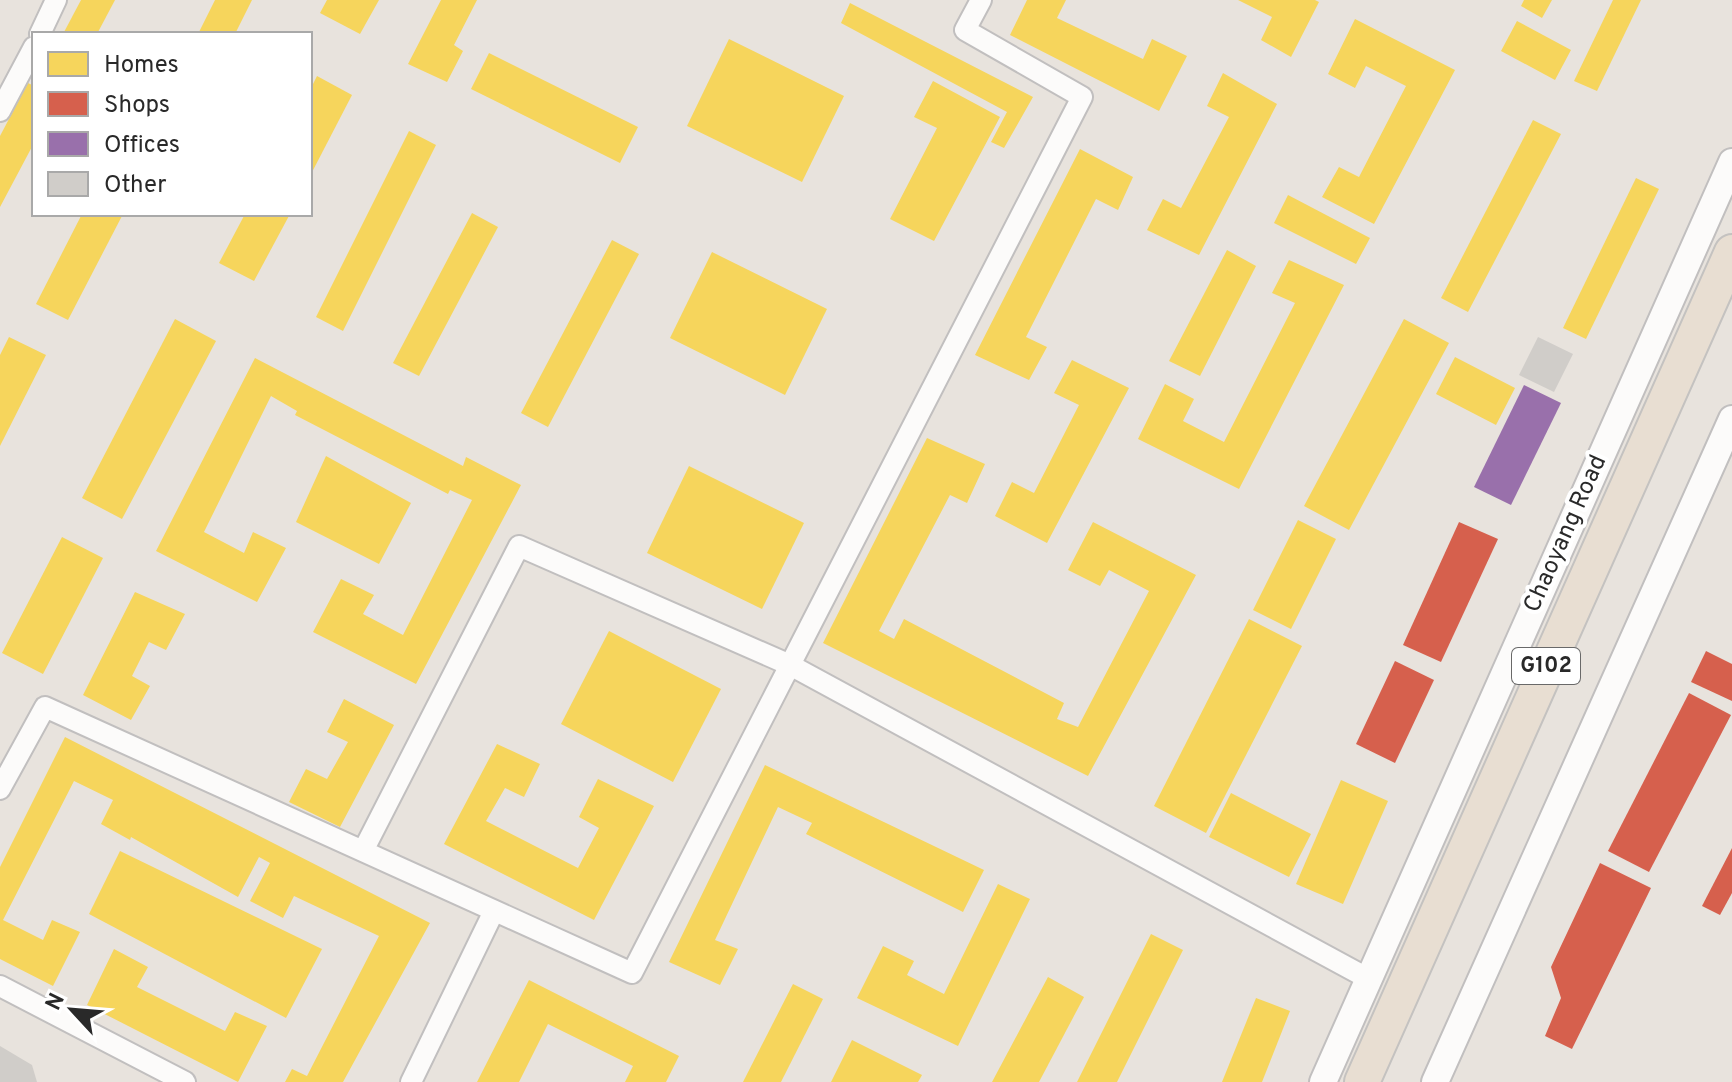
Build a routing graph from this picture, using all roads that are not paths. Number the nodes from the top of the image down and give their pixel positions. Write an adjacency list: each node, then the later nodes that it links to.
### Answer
1 (56, 0): 3 (street)
2 (981, 0): 10 (street)
3 (41, 32)
4 (32, 51): 5 (street)
5 (0, 111)
6 (1732, 162): 14 (street, Chaoyang Road)
7 (1732, 252): 19 (highway, Chaoyang Road / G102)
8 (1732, 308): 20 (highway, G102)
9 (1732, 419): 21 (street)
10 (790, 665): 12 (street); 13 (street); 14 (street)
11 (0, 789): 12 (street)
12 (363, 851): 13 (street)
13 (494, 911): 17 (street)
14 (1369, 979): 18 (street, Chaoyang Road)
15 (0, 986): 16 (street)
16 (185, 1082)
17 (411, 1082)
18 (1323, 1082)
19 (1362, 1082)
20 (1385, 1082)
21 (1435, 1082)

